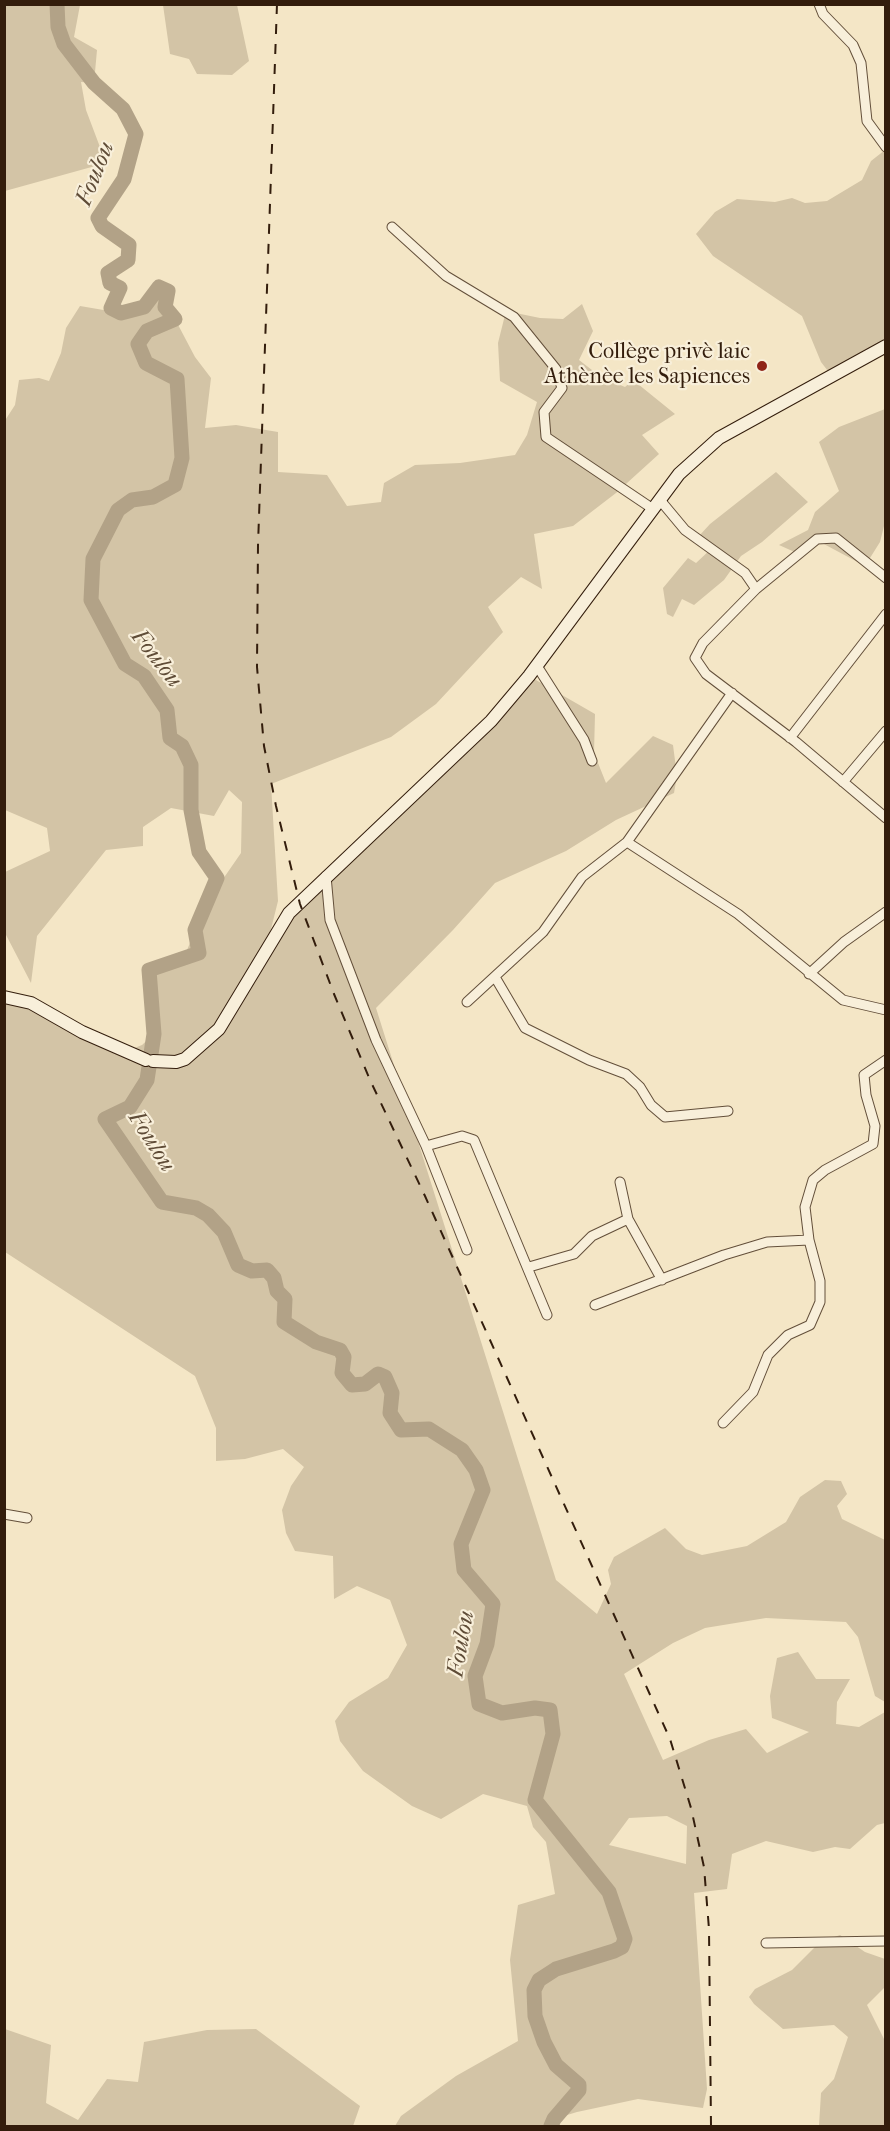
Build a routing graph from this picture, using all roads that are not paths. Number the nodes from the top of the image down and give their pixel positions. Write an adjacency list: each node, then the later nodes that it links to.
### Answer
1 (819, 4): 2 (street)
2 (885, 147)
3 (392, 227): 5 (street)
4 (885, 346): 5 (street)
5 (657, 504): 7 (street); 9 (street)
6 (885, 578): 7 (street)
7 (756, 589): 10 (street)
8 (885, 614): 12 (street)
9 (537, 666): 13 (street); 17 (street)
10 (732, 693): 12 (street); 16 (street)
11 (885, 731): 14 (street)
12 (790, 738): 14 (street)
13 (592, 761)
14 (843, 782): 15 (street)
15 (885, 818)
16 (627, 842): 19 (street); 20 (street)
17 (326, 876): 21 (street); 26 (street)
18 (885, 912): 19 (street)
19 (809, 974): 23 (street)
20 (495, 977): 22 (street); 25 (street)
21 (4, 997)
22 (467, 1002)
23 (885, 1010)
24 (885, 1060): 29 (street)
25 (728, 1111)
26 (426, 1146): 30 (street); 31 (street)
27 (620, 1182): 28 (street)
28 (628, 1219): 31 (street); 32 (street)
29 (809, 1240): 32 (street); 35 (street)
30 (467, 1250)
31 (529, 1267): 34 (street)
32 (662, 1281): 33 (street)
33 (595, 1305)
34 (548, 1315)
35 (723, 1423)
36 (4, 1514): 37 (street)
37 (27, 1518)
38 (885, 1941): 39 (street)
39 (766, 1943)

